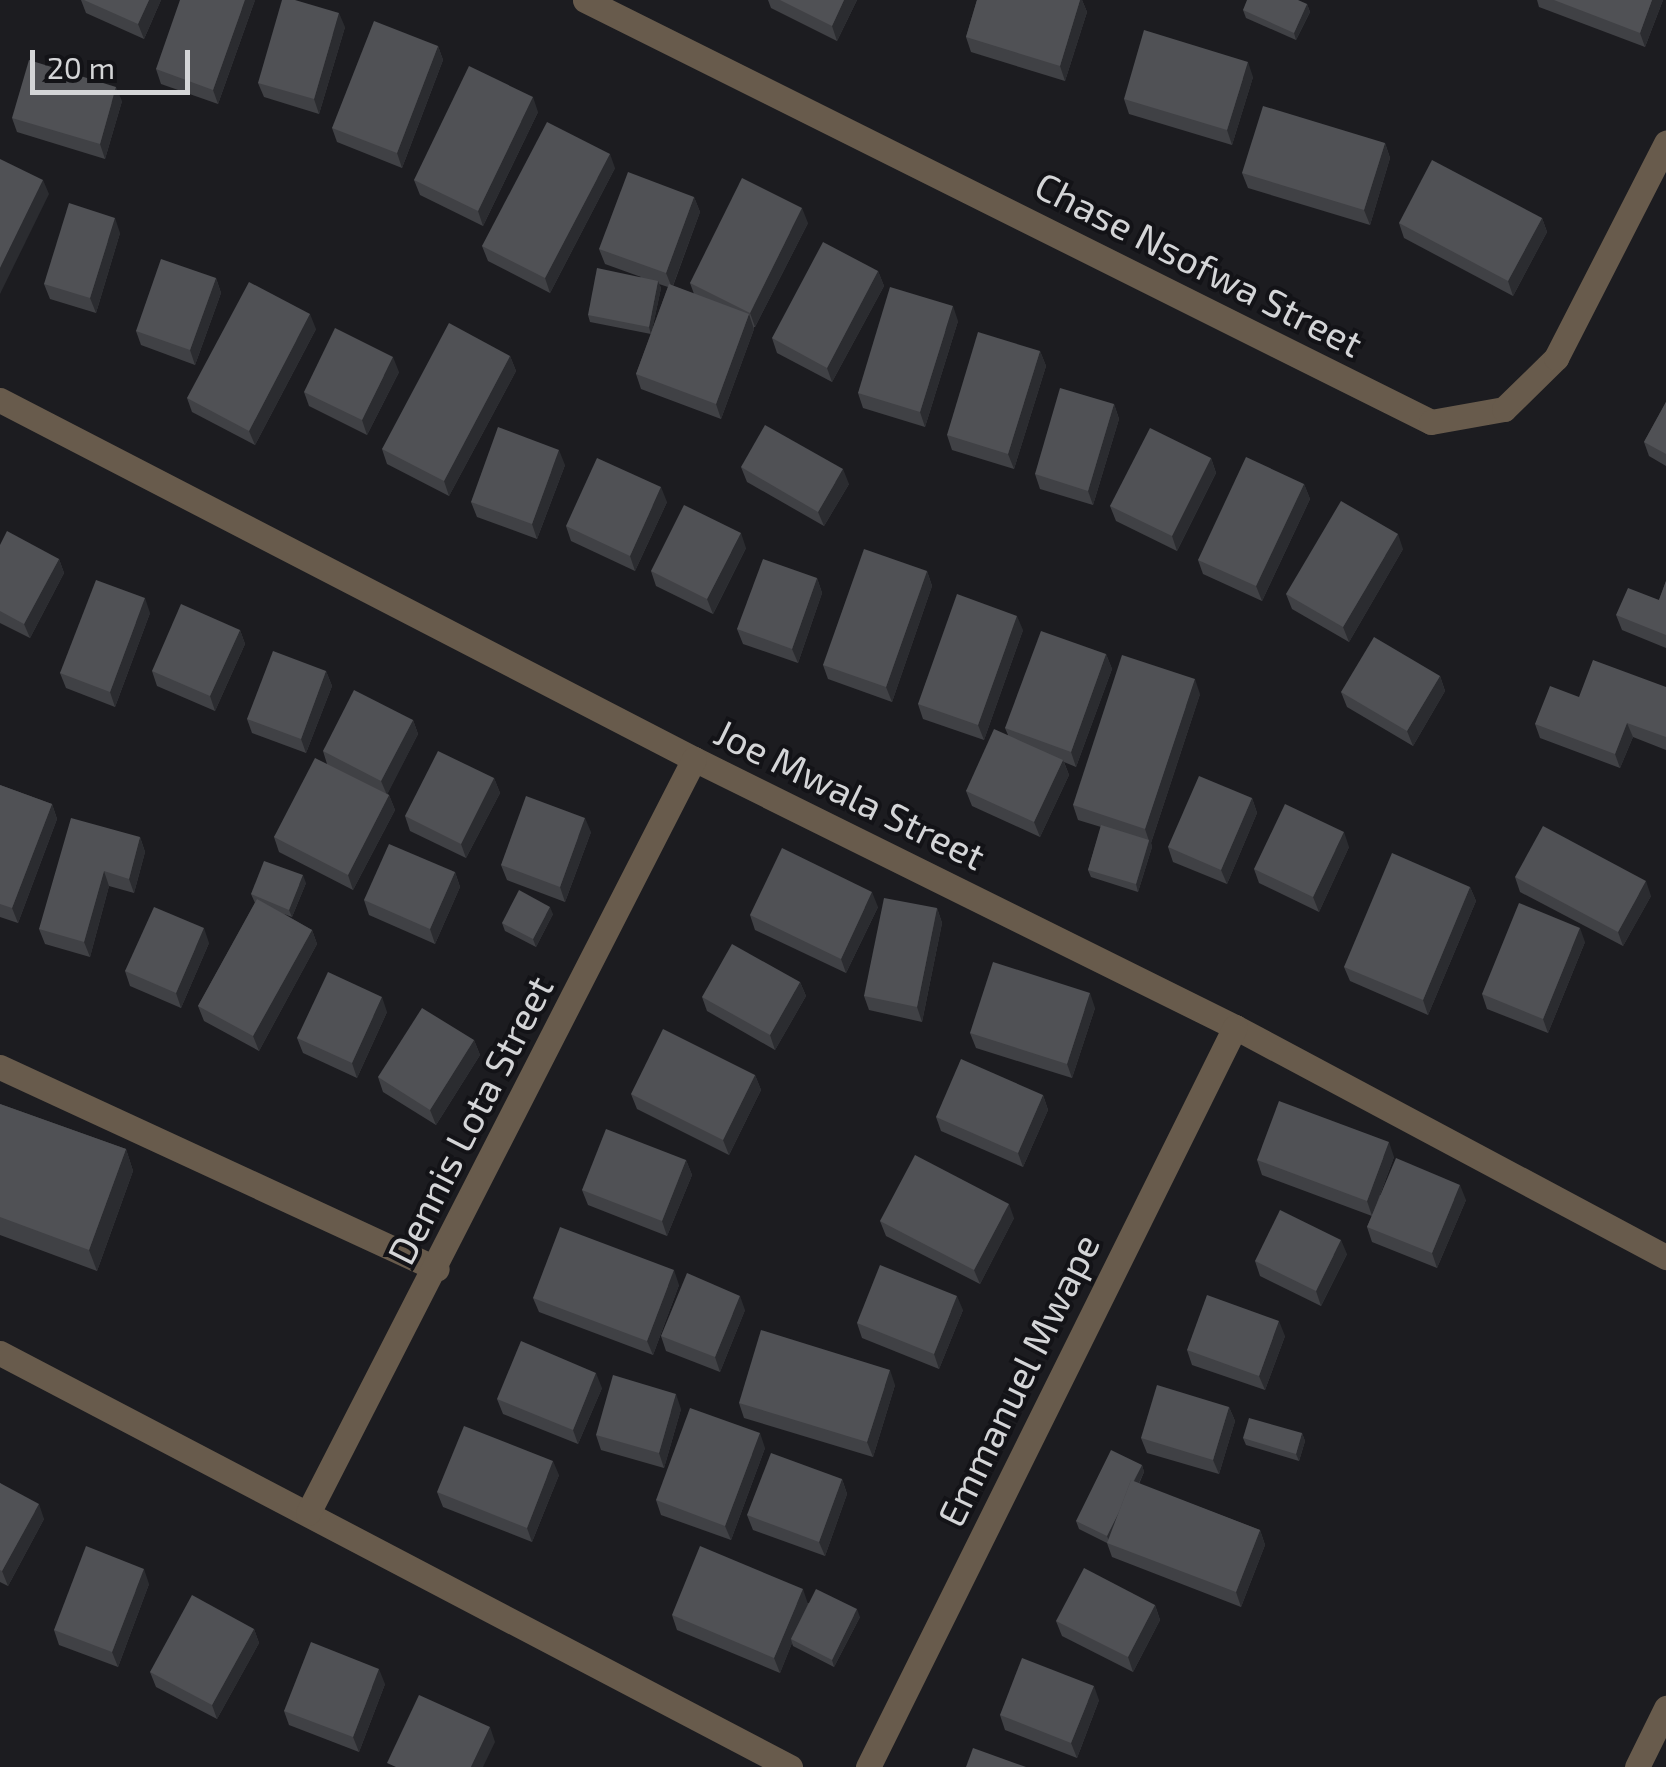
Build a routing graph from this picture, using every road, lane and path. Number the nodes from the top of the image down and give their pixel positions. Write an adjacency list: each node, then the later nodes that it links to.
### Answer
1 (585, 0): 2 (street, Chase Nsofwa Street)
2 (614, 6): 3 (street, Chase Nsofwa Street)
3 (1666, 143)
4 (2, 407): 5 (street, Joe Mwala Street)
5 (694, 759): 6 (street, Joe Mwala Street); 9 (street, Dennis Lota Street)
6 (1235, 1027): 8 (street, Joe Mwala Street); 14 (street, Emmanuel Mwape)
7 (0, 1067): 9 (street)
8 (1666, 1257)
9 (437, 1270): 11 (street, Dennis Lota Street)
10 (0, 1353): 11 (street)
11 (308, 1513): 13 (street)
12 (1666, 1708): 15 (street)
13 (790, 1767)
14 (868, 1767)
15 (1637, 1767)

